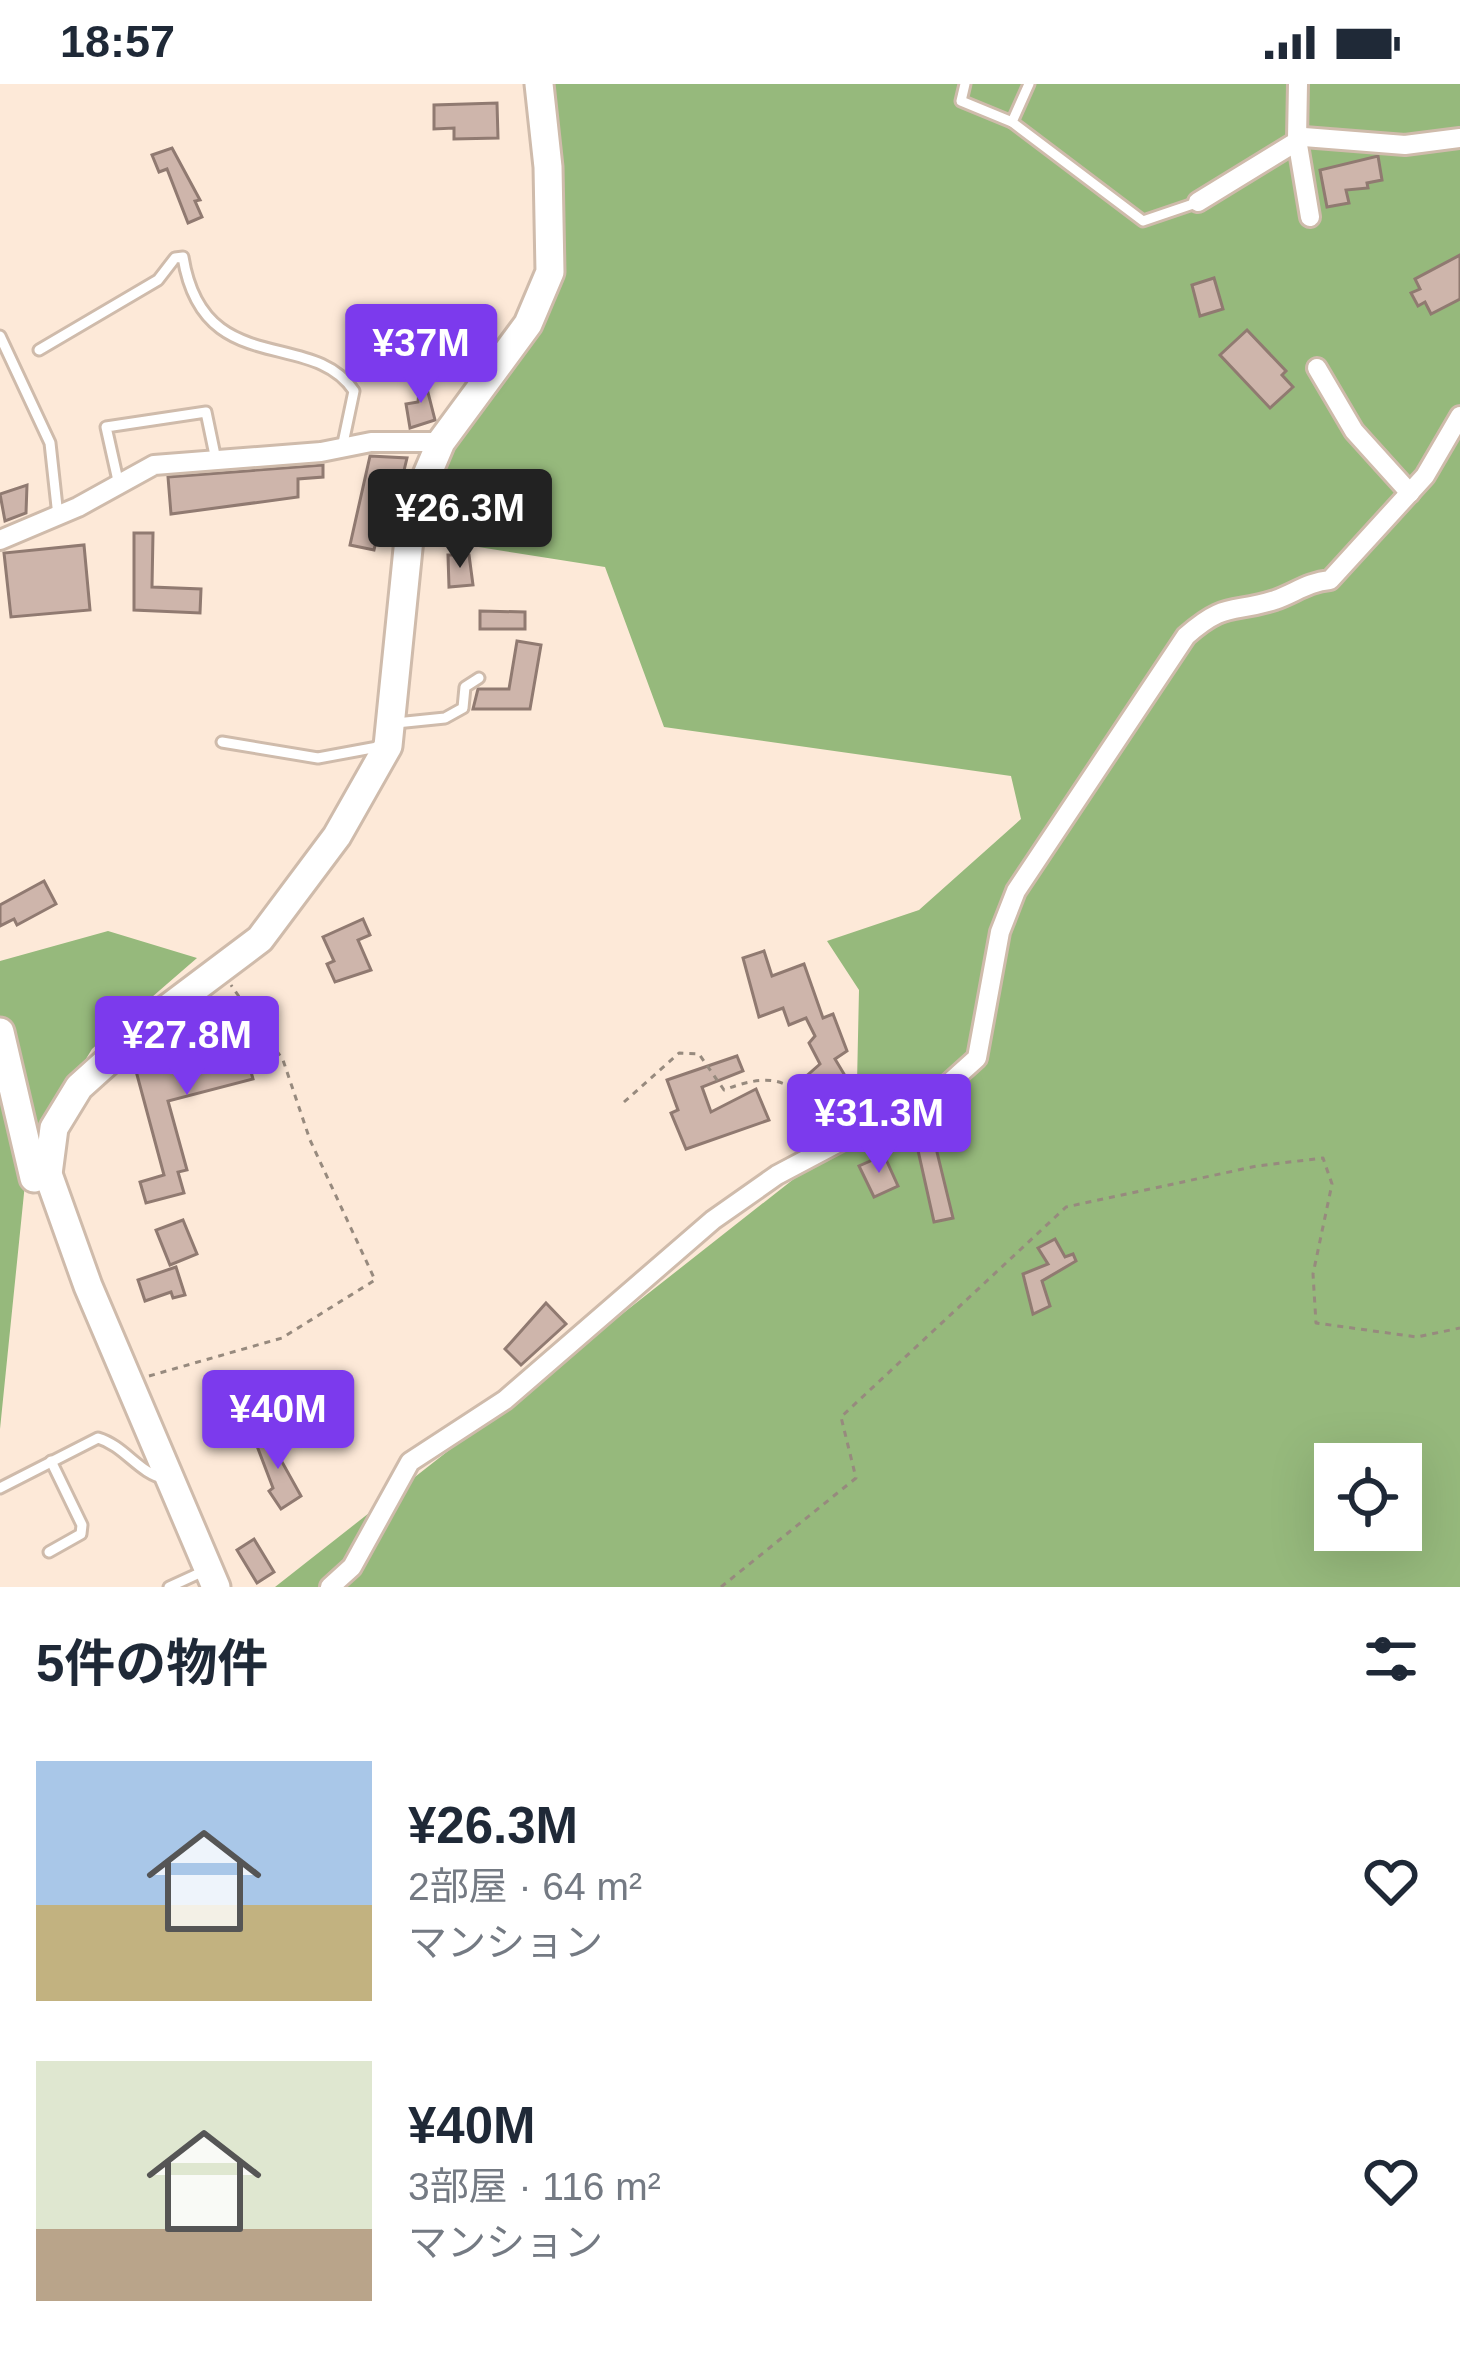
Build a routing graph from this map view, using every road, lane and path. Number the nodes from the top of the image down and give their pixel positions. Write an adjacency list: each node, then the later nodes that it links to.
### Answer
1 (539, 84): 14 (street)
2 (964, 84): 5 (lane)
3 (1029, 84): 5 (lane)
4 (1298, 84): 7 (street)
5 (1012, 122): 8 (lane)
6 (1460, 138): 7 (street)
7 (1298, 139): 8 (street); 9 (street)
8 (1200, 202)
9 (1310, 217)
10 (0, 336): 19 (lane)
11 (39, 350): 15 (lane)
12 (1317, 368): 18 (street)
13 (1460, 416): 18 (street)
14 (441, 442): 15 (street); 22 (street)
15 (341, 448): 16 (street)
16 (216, 460): 17 (street); 17 (lane)
17 (119, 484): 19 (street)
18 (1410, 493): 27 (street)
19 (58, 516): 20 (street)
20 (0, 540)
21 (479, 678): 22 (lane)
22 (390, 735): 23 (lane); 24 (street)
23 (222, 742)
24 (220, 969): 28 (street); 30 (path)
25 (0, 1032): 28 (street)
26 (624, 1102): 27 (path)
27 (845, 1136): 37 (street)
28 (48, 1174): 30 (street)
29 (1460, 1328): 38 (path)
30 (129, 1382): 32 (street)
31 (51, 1461): 32 (lane); 33 (lane); 34 (lane)
32 (171, 1480): 35 (street)
33 (0, 1488)
34 (49, 1552)
35 (212, 1578): 36 (lane)
36 (169, 1587)
37 (330, 1587)
38 (721, 1587)

